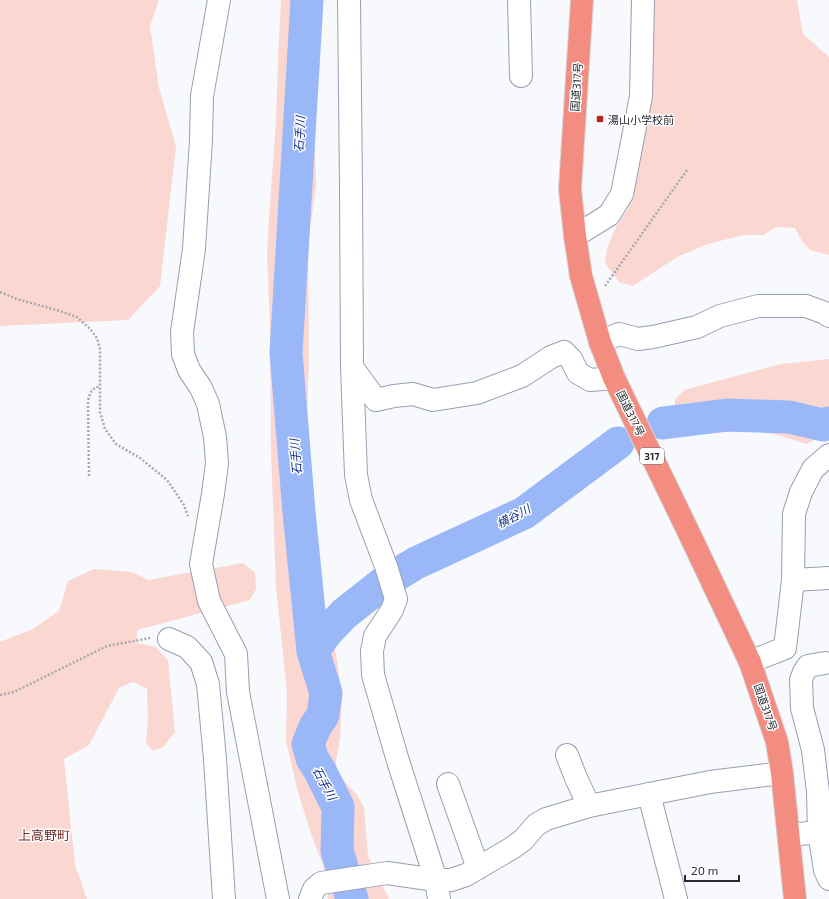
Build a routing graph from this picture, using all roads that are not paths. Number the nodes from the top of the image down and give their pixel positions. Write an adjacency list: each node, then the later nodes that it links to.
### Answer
1 (219, 0): 32 (street)
2 (348, 0): 10 (street)
3 (519, 0): 6 (street)
4 (582, 0): 7 (highway, 国道317号 / 317)
5 (643, 0): 7 (street)
6 (521, 76)
7 (575, 236): 9 (highway, 国道317号 / 317)
8 (829, 316): 9 (street)
9 (600, 342): 11 (highway, 国道317号 / 317)
10 (352, 367): 12 (street); 13 (street)
11 (614, 378): 12 (street); 18 (highway, 国道317号 / 317)
12 (376, 400): 13 (street)
13 (355, 438): 29 (street)
14 (829, 455): 16 (street)
15 (829, 578): 16 (street)
16 (792, 580): 18 (street)
17 (169, 639): 31 (street)
18 (750, 662): 21 (highway, 国道317号 / 317)
19 (825, 663): 25 (street)
20 (567, 756): 24 (street)
21 (782, 773): 23 (street); 26 (highway, 国道317号 / 317)
22 (448, 784): 27 (street)
23 (649, 794): 24 (street); 33 (street)
24 (589, 806): 27 (street)
25 (819, 832): 26 (street); 28 (street)
26 (789, 835): 34 (highway, 国道317号 / 317)
27 (478, 868): 29 (street)
28 (829, 879)
29 (438, 889): 30 (street)
30 (316, 891)
31 (224, 899)
32 (278, 899)
33 (676, 899)
34 (795, 899)

